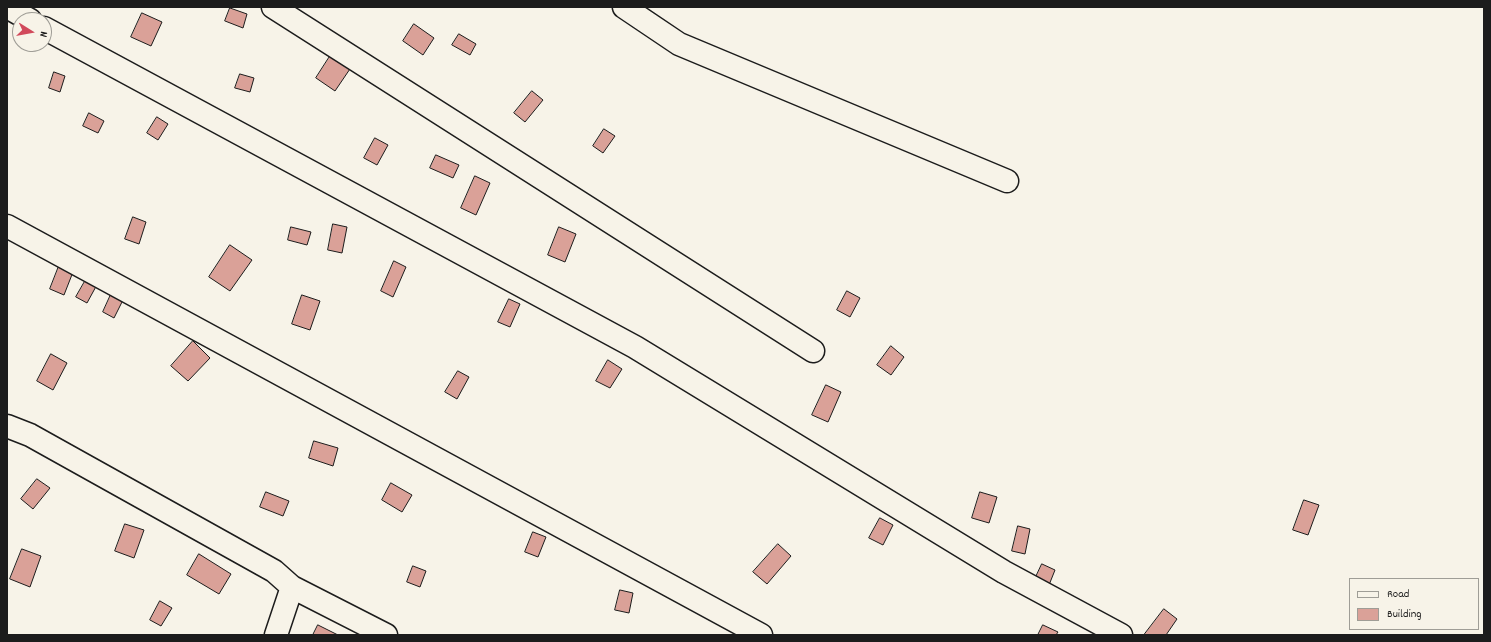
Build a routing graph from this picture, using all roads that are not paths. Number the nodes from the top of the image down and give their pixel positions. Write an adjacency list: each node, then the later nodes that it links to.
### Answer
1 (7, 7): 4 (street)
2 (273, 7): 8 (street)
3 (624, 7): 6 (street)
4 (16, 12)
5 (52, 32): 14 (street)
6 (1007, 181)
7 (7, 226): 13 (street)
8 (813, 351)
9 (7, 426): 10 (street)
10 (292, 587): 11 (street); 12 (street)
11 (276, 635)
12 (386, 635)
13 (761, 635)
14 (1121, 635)

